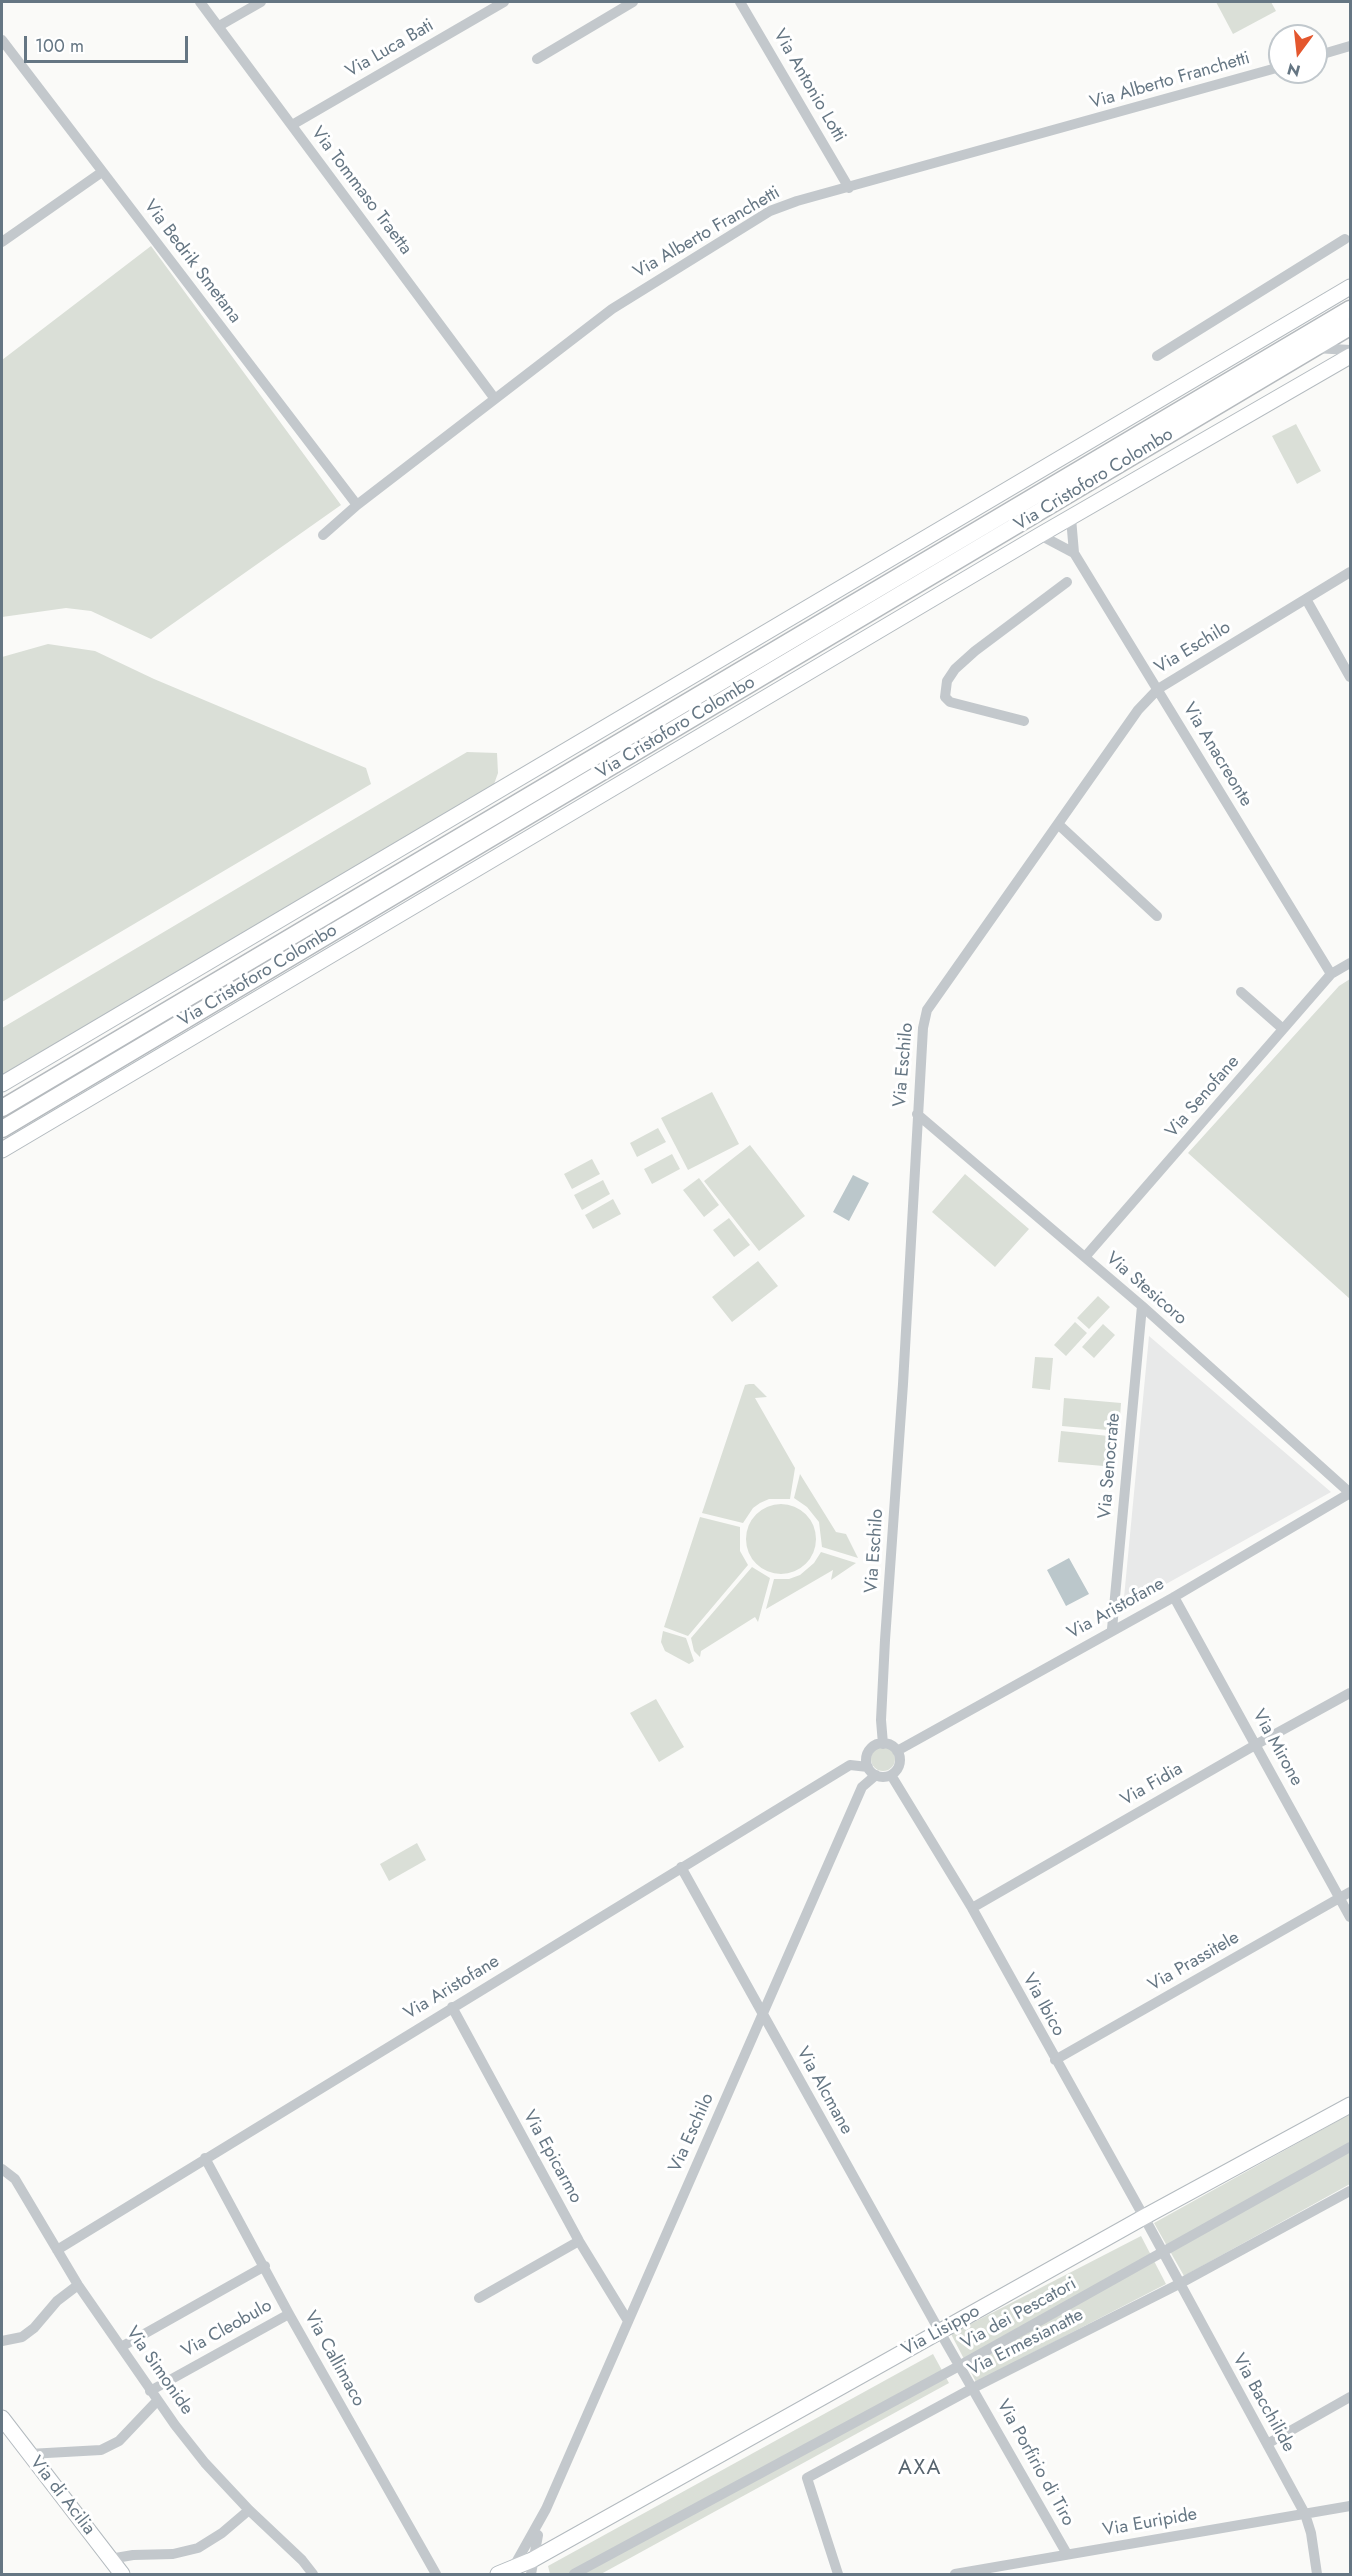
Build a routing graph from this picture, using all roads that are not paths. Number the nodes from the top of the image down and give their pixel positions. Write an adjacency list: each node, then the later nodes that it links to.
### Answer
1 (200, 2): 6 (street, Via Tommaso Traetta)
2 (261, 2): 6 (street)
3 (504, 2): 12 (street, Via Luca Bati)
4 (633, 2): 10 (street)
5 (740, 2): 14 (street, Via Antonio Lotti)
6 (219, 26): 12 (street, Via Tommaso Traetta)
7 (2, 40): 13 (street, Via Bedrik Smetana)
8 (1350, 46): 9 (street)
9 (1328, 52)
10 (537, 59)
11 (1268, 70): 14 (street, Via Alberto Franchetti)
12 (292, 125): 25 (street, Via Tommaso Traetta)
13 (102, 172): 16 (street); 26 (street, Via Bedrik Smetana)
14 (849, 188): 25 (street, Via Alberto Franchetti)
15 (1345, 239): 23 (street)
16 (2, 242)
17 (1350, 287): 20 (street, Via Cristoforo Colombo)
18 (1350, 309): 21 (main road, Via Cristoforo Colombo)
19 (1350, 327): 21 (main road, Via Cristoforo Colombo)
20 (1271, 336): 21 (street); 43 (street, Via Cristoforo Colombo)
21 (1309, 343): 22 (street); 44 (main road, Via Cristoforo Colombo); 46 (main road, Via Cristoforo Colombo)
22 (1350, 350)
23 (1157, 356)
24 (1350, 356): 27 (street, Via Cristoforo Colombo)
25 (495, 399): 26 (street, Via Alberto Franchetti)
26 (357, 505): 28 (street, Via Alberto Franchetti)
27 (1071, 518): 29 (street, Via Cristoforo Colombo); 30 (street, Via Anacreonte)
28 (323, 535)
29 (1040, 535): 30 (street); 47 (street, Via Cristoforo Colombo)
30 (1074, 553): 35 (street, Via Anacreonte)
31 (1350, 572): 33 (street, Via Eschilo)
32 (1066, 582): 36 (street)
33 (1306, 599): 34 (street); 35 (street, Via Eschilo)
34 (1350, 677)
35 (1158, 689): 37 (street, Via Eschilo); 40 (street, Via Anacreonte)
36 (1024, 721)
37 (1058, 824): 38 (street); 45 (street, Via Eschilo)
38 (1157, 916)
39 (1350, 963): 40 (street, Via Senofane)
40 (1331, 974): 42 (street, Via Senofane)
41 (1241, 992): 42 (street)
42 (1283, 1029): 48 (street, Via Senofane)
43 (2, 1084)
44 (2, 1108)
45 (917, 1114): 48 (street, Via Stesicoro); 54 (street, Via Eschilo)
46 (2, 1129)
47 (2, 1150)
48 (1085, 1257): 49 (street, Via Stesicoro)
49 (1142, 1306): 50 (street, Via Stesicoro); 52 (street, Via Senocrate)
50 (1350, 1493): 51 (street, Via Aristofane)
51 (1174, 1597): 52 (street, Via Aristofane); 55 (street, Via Mirone)
52 (1112, 1629): 56 (street, Via Aristofane)
53 (1350, 1694): 55 (street, Via Fidia)
54 (883, 1744): 56 (street); 57 (street)
55 (1257, 1744): 61 (street, Via Mirone); 62 (street, Via Fidia)
56 (897, 1751): 58 (street)
57 (872, 1771): 58 (street); 59 (street, Via Aristofane); 65 (street, Via Eschilo)
58 (891, 1775): 62 (street, Via Ibico)
59 (681, 1867): 64 (street, Via Aristofane); 65 (street, Via Alcmane)
60 (1350, 1892): 61 (street, Via Prassitele)
61 (1340, 1898): 63 (street, Via Mirone); 66 (street, Via Prassitele)
62 (972, 1908): 66 (street, Via Ibico)
63 (1350, 1917)
64 (452, 2007): 69 (street, Via Aristofane); 73 (street, Via Epicarmo)
65 (762, 2014): 81 (street, Via Eschilo); 82 (street, Via Alcmane)
66 (1055, 2060): 72 (street, Via Ibico)
67 (1350, 2105): 72 (street, Via Lisippo)
68 (1350, 2147): 75 (street, Via dei Pescatori)
69 (205, 2158): 74 (street, Via Aristofane); 76 (street, Via Callimaco)
70 (2, 2169): 74 (street, Via Simonide)
71 (1350, 2191): 77 (street, Via Ermesianatte)
72 (1144, 2217): 75 (street, Via Ibico); 82 (street, Via Lisippo)
73 (579, 2241): 79 (street); 81 (street, Via Epicarmo)
74 (57, 2250): 78 (street, Via Simonide)
75 (1162, 2253): 77 (street, Via Bacchilide); 85 (street, Via dei Pescatori)
76 (265, 2266): 80 (street, Via Callimaco); 84 (street)
77 (1179, 2283): 86 (street, Via Ermesianatte); 91 (street, Via Bacchilide)
78 (78, 2285): 83 (street); 84 (street, Via Simonide)
79 (479, 2298)
80 (289, 2314): 87 (street, Via Cleobulo); 103 (street, Via Callimaco)
81 (628, 2321): 95 (street, Via Eschilo)
82 (940, 2332): 85 (street, Via Alcmane); 99 (street, Via Lisippo)
83 (2, 2341)
84 (121, 2347): 87 (street, Via Simonide)
85 (959, 2366): 86 (street, Via Porfirio di Tiro); 105 (street, Via dei Pescatori)
86 (973, 2388): 97 (street, Via Porfirio di Tiro); 106 (street, Via Ermesianatte)
87 (150, 2391): 89 (street, Via Simonide)
88 (1350, 2397): 91 (street)
89 (157, 2401): 92 (street); 94 (street, Via Simonide)
90 (2, 2418): 92 (street, Via di Acilia)
91 (1267, 2444): 96 (street, Via Bacchilide)
92 (29, 2454): 98 (street, Via di Acilia)
93 (1350, 2506): 96 (street, Via Euripide)
94 (249, 2510): 98 (street); 102 (street, Via Simonide)
95 (546, 2510): 99 (street); 100 (street)
96 (1305, 2514): 97 (street, Via Euripide); 108 (street, Via Bacchilide)
97 (1067, 2554): 107 (street, Via Euripide)
98 (110, 2559): 101 (street, Via di Acilia)
99 (531, 2567): 100 (street, Via Lisippo)
100 (519, 2571): 104 (street, Via Lisippo)
101 (122, 2574)
102 (313, 2574)
103 (436, 2574)
104 (498, 2574)
105 (574, 2574)
106 (838, 2574)
107 (955, 2574)
108 (1317, 2574)

